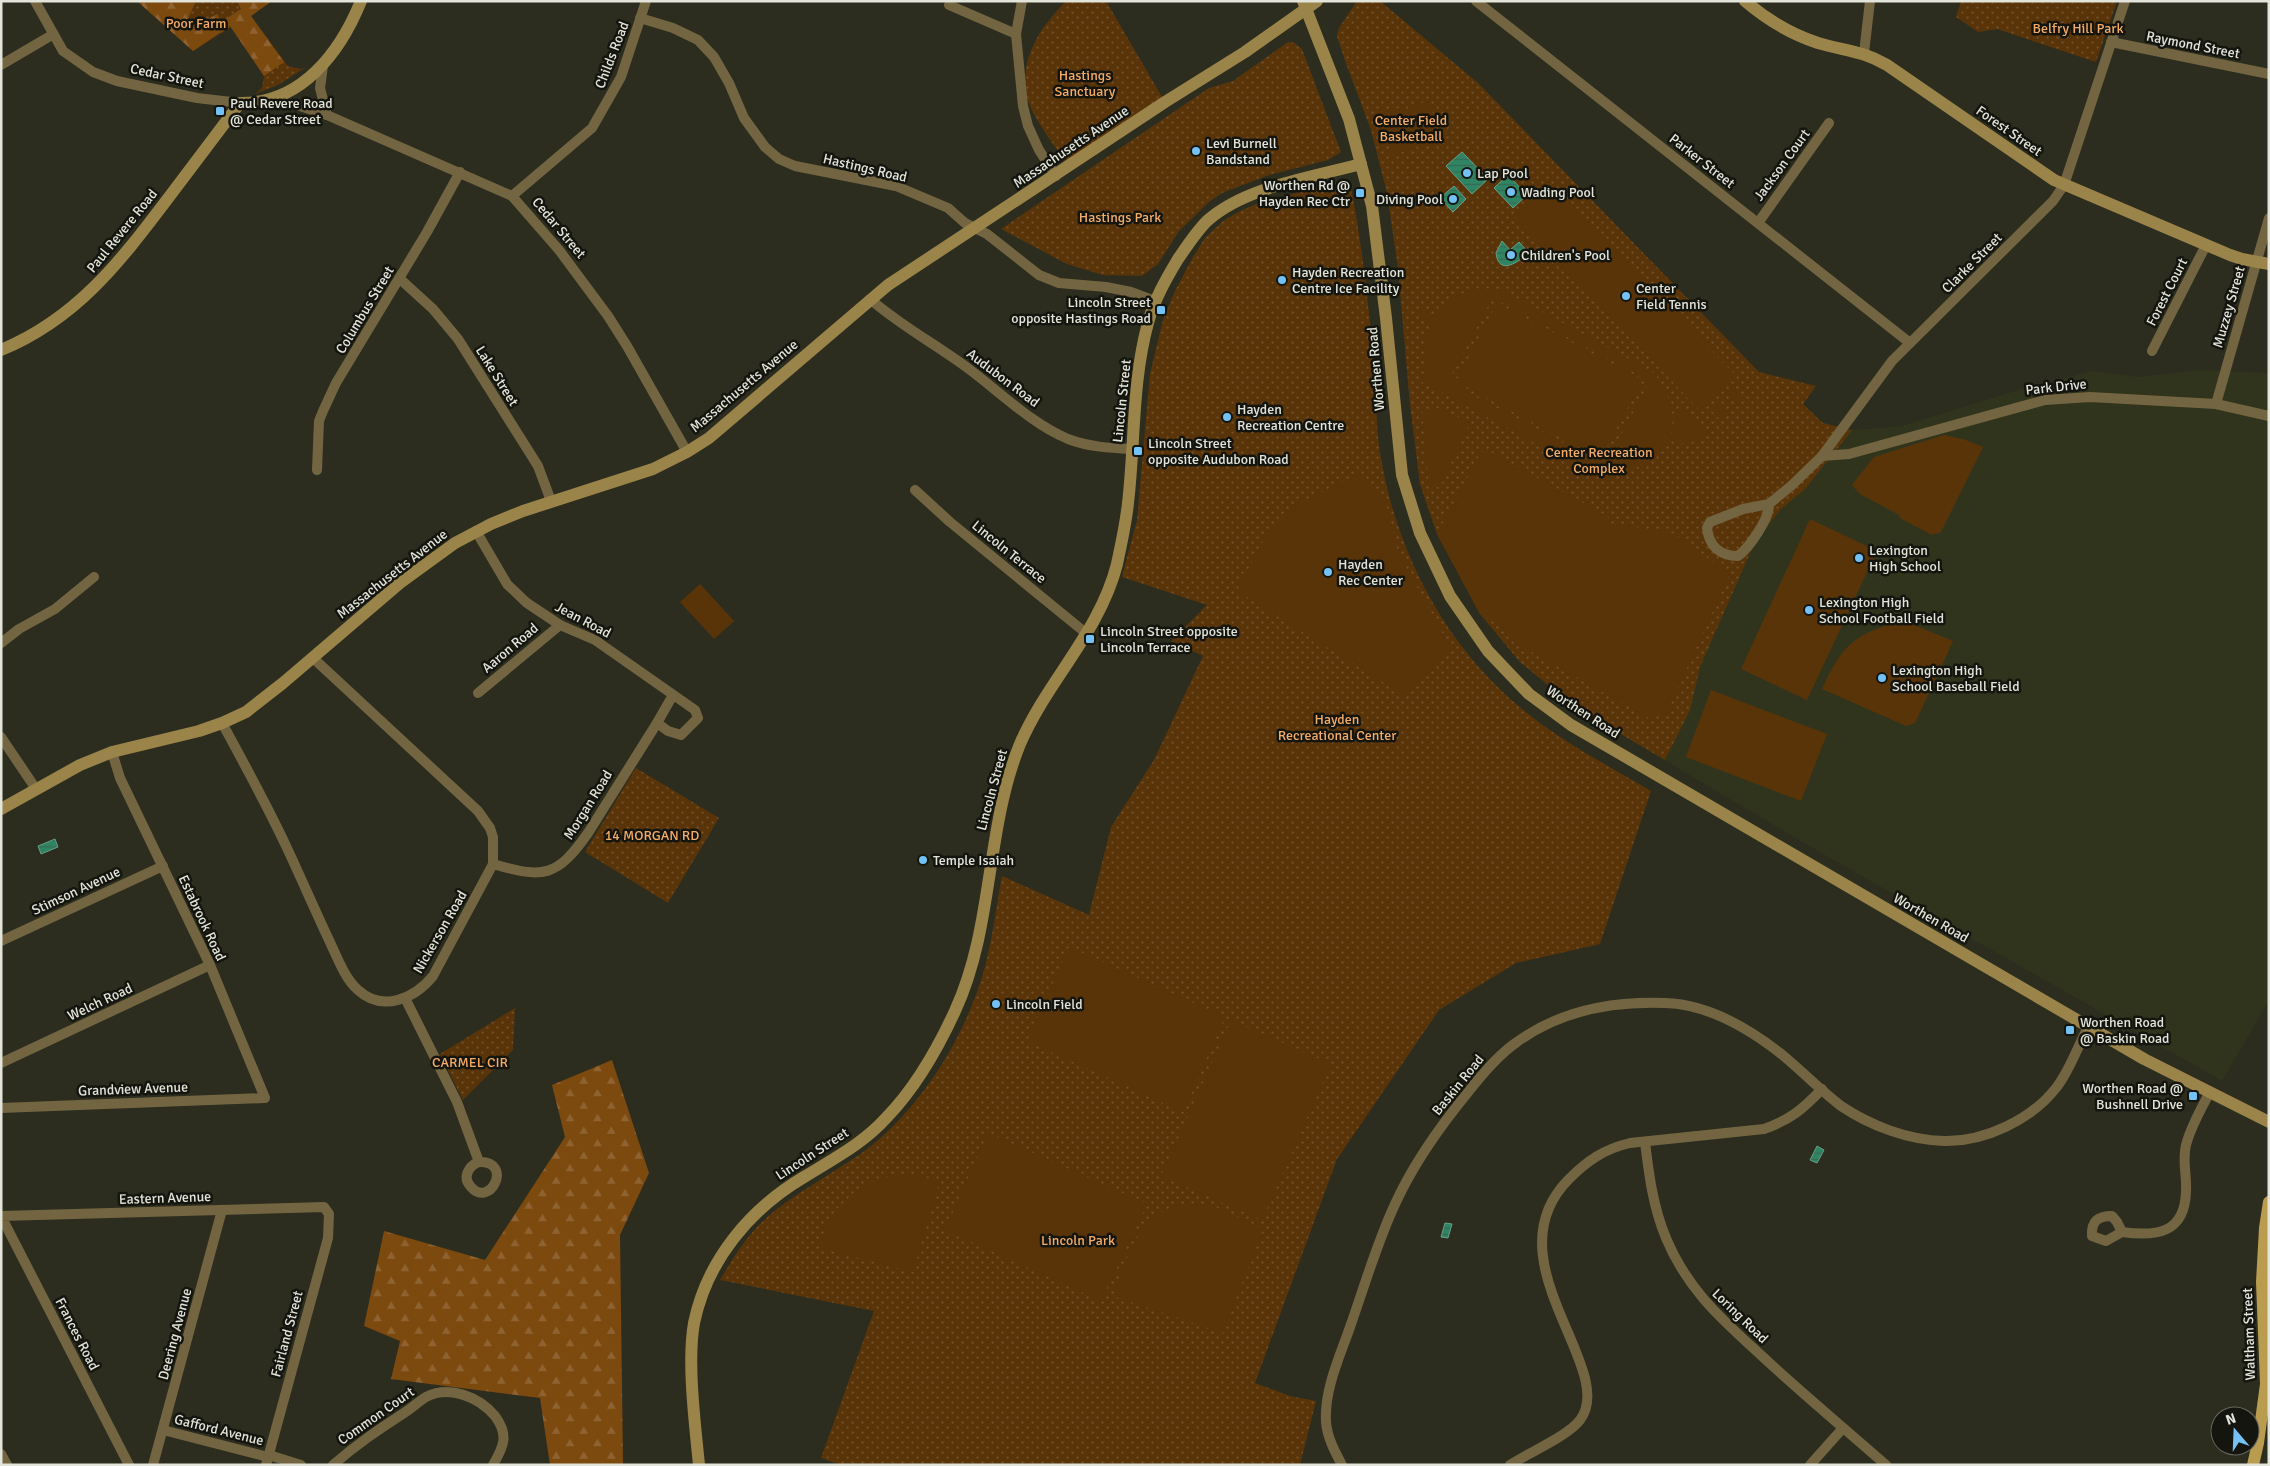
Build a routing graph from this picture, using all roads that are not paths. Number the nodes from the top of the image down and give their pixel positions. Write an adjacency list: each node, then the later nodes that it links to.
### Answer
1 (35, 1): 14 (street, Cedar Street)
2 (361, 1): 18 (main road)
3 (646, 1): 12 (street, Childs Road)
4 (1022, 1): 13 (street)
5 (1317, 1): 11 (main road, Massachusetts Avenue)
6 (1476, 1): 30 (street, Parker Street)
7 (1745, 1): 16 (main road, Forest Street)
8 (1870, 1): 16 (street)
9 (2125, 1): 15 (street, Clarke Street)
10 (949, 5): 13 (street)
11 (1304, 5): 24 (main road, Worthen Road); 26 (main road, Massachusetts Avenue)
12 (640, 18): 28 (street, Childs Road); 31 (street, Hastings Road)
13 (1016, 34): 26 (street)
14 (52, 35): 17 (street); 21 (street, Cedar Street)
15 (2111, 42): 19 (street, Raymond Street); 27 (street, Clarke Street)
16 (1864, 53): 27 (main road, Forest Street)
17 (1, 65)
18 (323, 66): 20 (main road); 22 (street)
19 (2269, 74)
20 (269, 100): 21 (main road, Cedar Street); 22 (street, Cedar Street)
21 (240, 103): 38 (main road, Paul Revere Road)
22 (327, 115): 25 (street, Cedar Street)
23 (1829, 123): 30 (street, Jackson Court)
24 (1361, 164): 36 (main road, Lincoln Street); 68 (main road, Worthen Road)
25 (460, 172): 28 (street, Cedar Street); 34 (street, Columbus Street)
26 (1056, 176): 31 (main road, Massachusetts Avenue)
27 (2064, 185): 32 (main road, Forest Street); 37 (street, Clarke Street)
28 (512, 196): 43 (street, Cedar Street)
29 (2269, 218): 33 (street, Muzzey Street)
30 (1758, 223): 37 (street, Parker Street)
31 (975, 229): 35 (main road, Massachusetts Avenue); 36 (street, Hastings Road)
32 (2206, 245): 33 (main road, Forest Street); 39 (street, Forest Court)
33 (2262, 263): 40 (street, Muzzey Street)
34 (400, 279): 45 (street, Columbus Street); 47 (street, Lake Street)
35 (870, 299): 42 (street, Audubon Road); 43 (main road, Massachusetts Avenue)
36 (1156, 301): 42 (main road, Lincoln Street)
37 (1910, 343): 44 (street, Clarke Street)
38 (1, 350)
39 (2152, 351)
40 (2216, 404): 41 (street, Park Drive); 44 (street, Park Drive)
41 (2269, 416)
42 (1132, 449): 52 (main road, Lincoln Street)
43 (687, 452): 47 (main road, Massachusetts Avenue)
44 (1822, 456): 48 (street, Clarke Street)
45 (318, 470)
46 (915, 490): 52 (street, Lincoln Terrace)
47 (551, 501): 49 (main road, Massachusetts Avenue)
48 (1769, 504): 48 (street, Clarke Street)
49 (476, 531): 51 (street, Jean Road); 54 (main road, Massachusetts Avenue)
50 (94, 577): 53 (street)
51 (560, 625): 55 (street, Aaron Road); 56 (street, Jean Road)
52 (1088, 634): 92 (main road, Lincoln Street)
53 (1, 643)
54 (313, 658): 57 (main road, Massachusetts Avenue); 63 (street, Nickerson Road)
55 (478, 693)
56 (673, 695): 58 (street); 58 (street, Jean Road)
57 (222, 723): 60 (main road, Massachusetts Avenue); 67 (street, Nickerson Road)
58 (656, 723): 63 (street, Morgan Road)
59 (1, 737): 61 (street)
60 (112, 752): 61 (main road, Massachusetts Avenue); 64 (street, Estabrook Road)
61 (36, 790): 62 (main road, Massachusetts Avenue)
62 (1, 809)
63 (493, 864): 67 (street, Nickerson Road)
64 (163, 866): 65 (street, Stimson Avenue); 66 (street, Estabrook Road)
65 (1, 941)
66 (210, 965): 69 (street, Welch Road); 72 (street, Estabrook Road)
67 (406, 998): 76 (street)
68 (2088, 1027): 70 (street, Baskin Road); 71 (main road, Worthen Road)
69 (1, 1063)
70 (1822, 1089): 75 (street); 93 (street, Baskin Road)
71 (2210, 1092): 74 (main road, Worthen Road); 81 (street)
72 (265, 1098): 73 (street, Grandview Avenue)
73 (1, 1108)
74 (2269, 1122)
75 (1645, 1142): 82 (street, Loring Road); 94 (street)
76 (479, 1162)
77 (2269, 1202): 97 (main road, Waltham Street)
78 (222, 1210): 79 (street, Eastern Avenue); 80 (street, Eastern Avenue); 83 (street, Deering Avenue)
79 (328, 1211): 85 (street, Fairland Street)
80 (1, 1216): 87 (street, Frances Road)
81 (2122, 1232)
82 (1844, 1428): 95 (street); 96 (street, Loring Road)
83 (163, 1430): 85 (street, Gafford Avenue); 88 (street, Deering Avenue)
84 (1, 1454): 86 (street)
85 (268, 1459): 89 (street)
86 (7, 1465)
87 (129, 1465)
88 (153, 1465)
89 (301, 1465)
90 (333, 1465): 91 (street, Common Court)
91 (493, 1465)
92 (699, 1465)
93 (1342, 1465)
94 (1510, 1465)
95 (1810, 1465)
96 (1886, 1465)
97 (2253, 1465)

